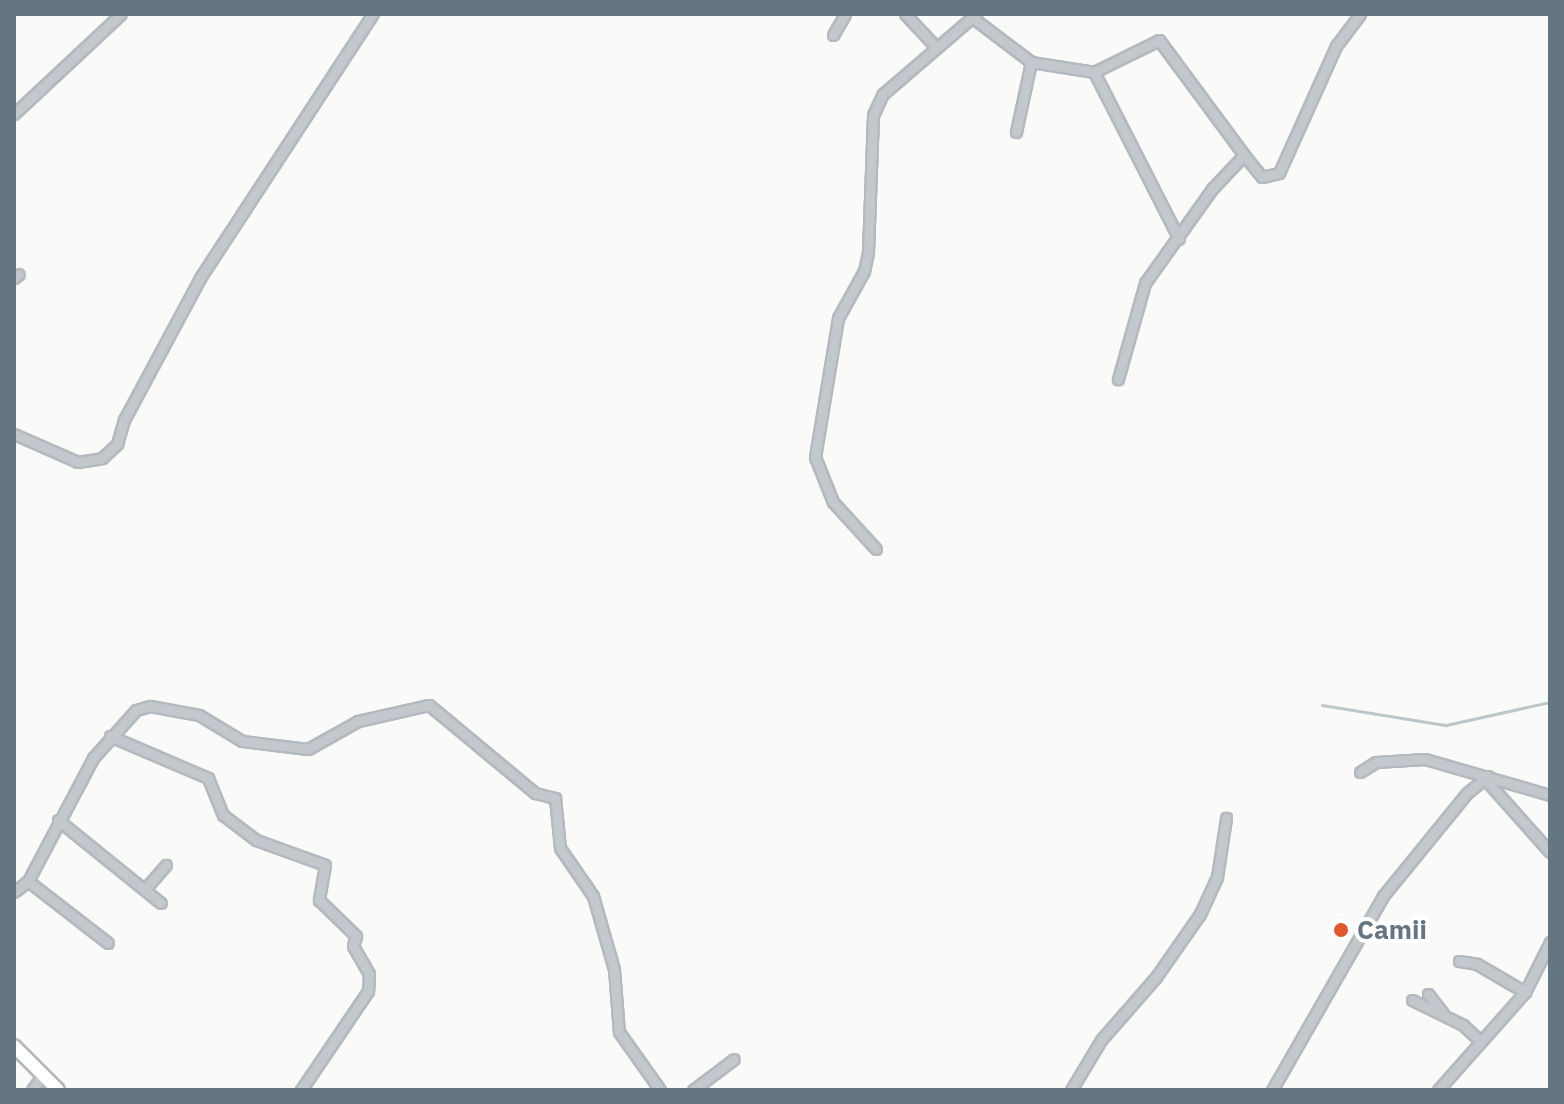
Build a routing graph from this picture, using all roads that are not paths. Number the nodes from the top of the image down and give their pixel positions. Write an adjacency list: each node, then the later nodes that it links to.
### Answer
1 (121, 14): 11 (street)
2 (373, 14): 16 (street)
3 (845, 14): 7 (street)
4 (905, 14): 8 (street)
5 (1360, 14): 13 (street)
6 (975, 16): 8 (street); 9 (street)
7 (833, 35)
8 (935, 46): 17 (street)
9 (1031, 62): 10 (street); 12 (street)
10 (1094, 72): 13 (street); 14 (street)
11 (14, 114)
12 (1016, 132)
13 (1244, 155): 14 (street)
14 (1179, 239): 15 (street)
15 (1118, 379)
16 (14, 434)
17 (876, 549)
18 (110, 736): 23 (street); 43 (street); 44 (street)
19 (1360, 772): 20 (street)
20 (1486, 777): 21 (street); 24 (street); 47 (street)
21 (1550, 795)
22 (1226, 818): 46 (street)
23 (58, 820): 26 (street); 27 (street)
24 (1550, 852)
25 (166, 865): 27 (street)
26 (28, 881): 28 (street); 31 (street)
27 (145, 889): 29 (street)
28 (14, 892)
29 (161, 903)
30 (1550, 942): 33 (street)
31 (108, 943)
32 (1459, 961): 33 (street)
33 (1525, 992): 37 (street)
34 (1428, 994): 36 (street)
35 (1412, 1000): 36 (street)
36 (1445, 1015): 37 (street)
37 (1480, 1041): 48 (street)
38 (14, 1046): 40 (street)
39 (734, 1059): 45 (street)
40 (43, 1075): 41 (street); 42 (street)
41 (32, 1090)
42 (58, 1090)
43 (301, 1090)
44 (660, 1090)
45 (693, 1090)
46 (1071, 1090)
47 (1272, 1090)
48 (1438, 1090)

